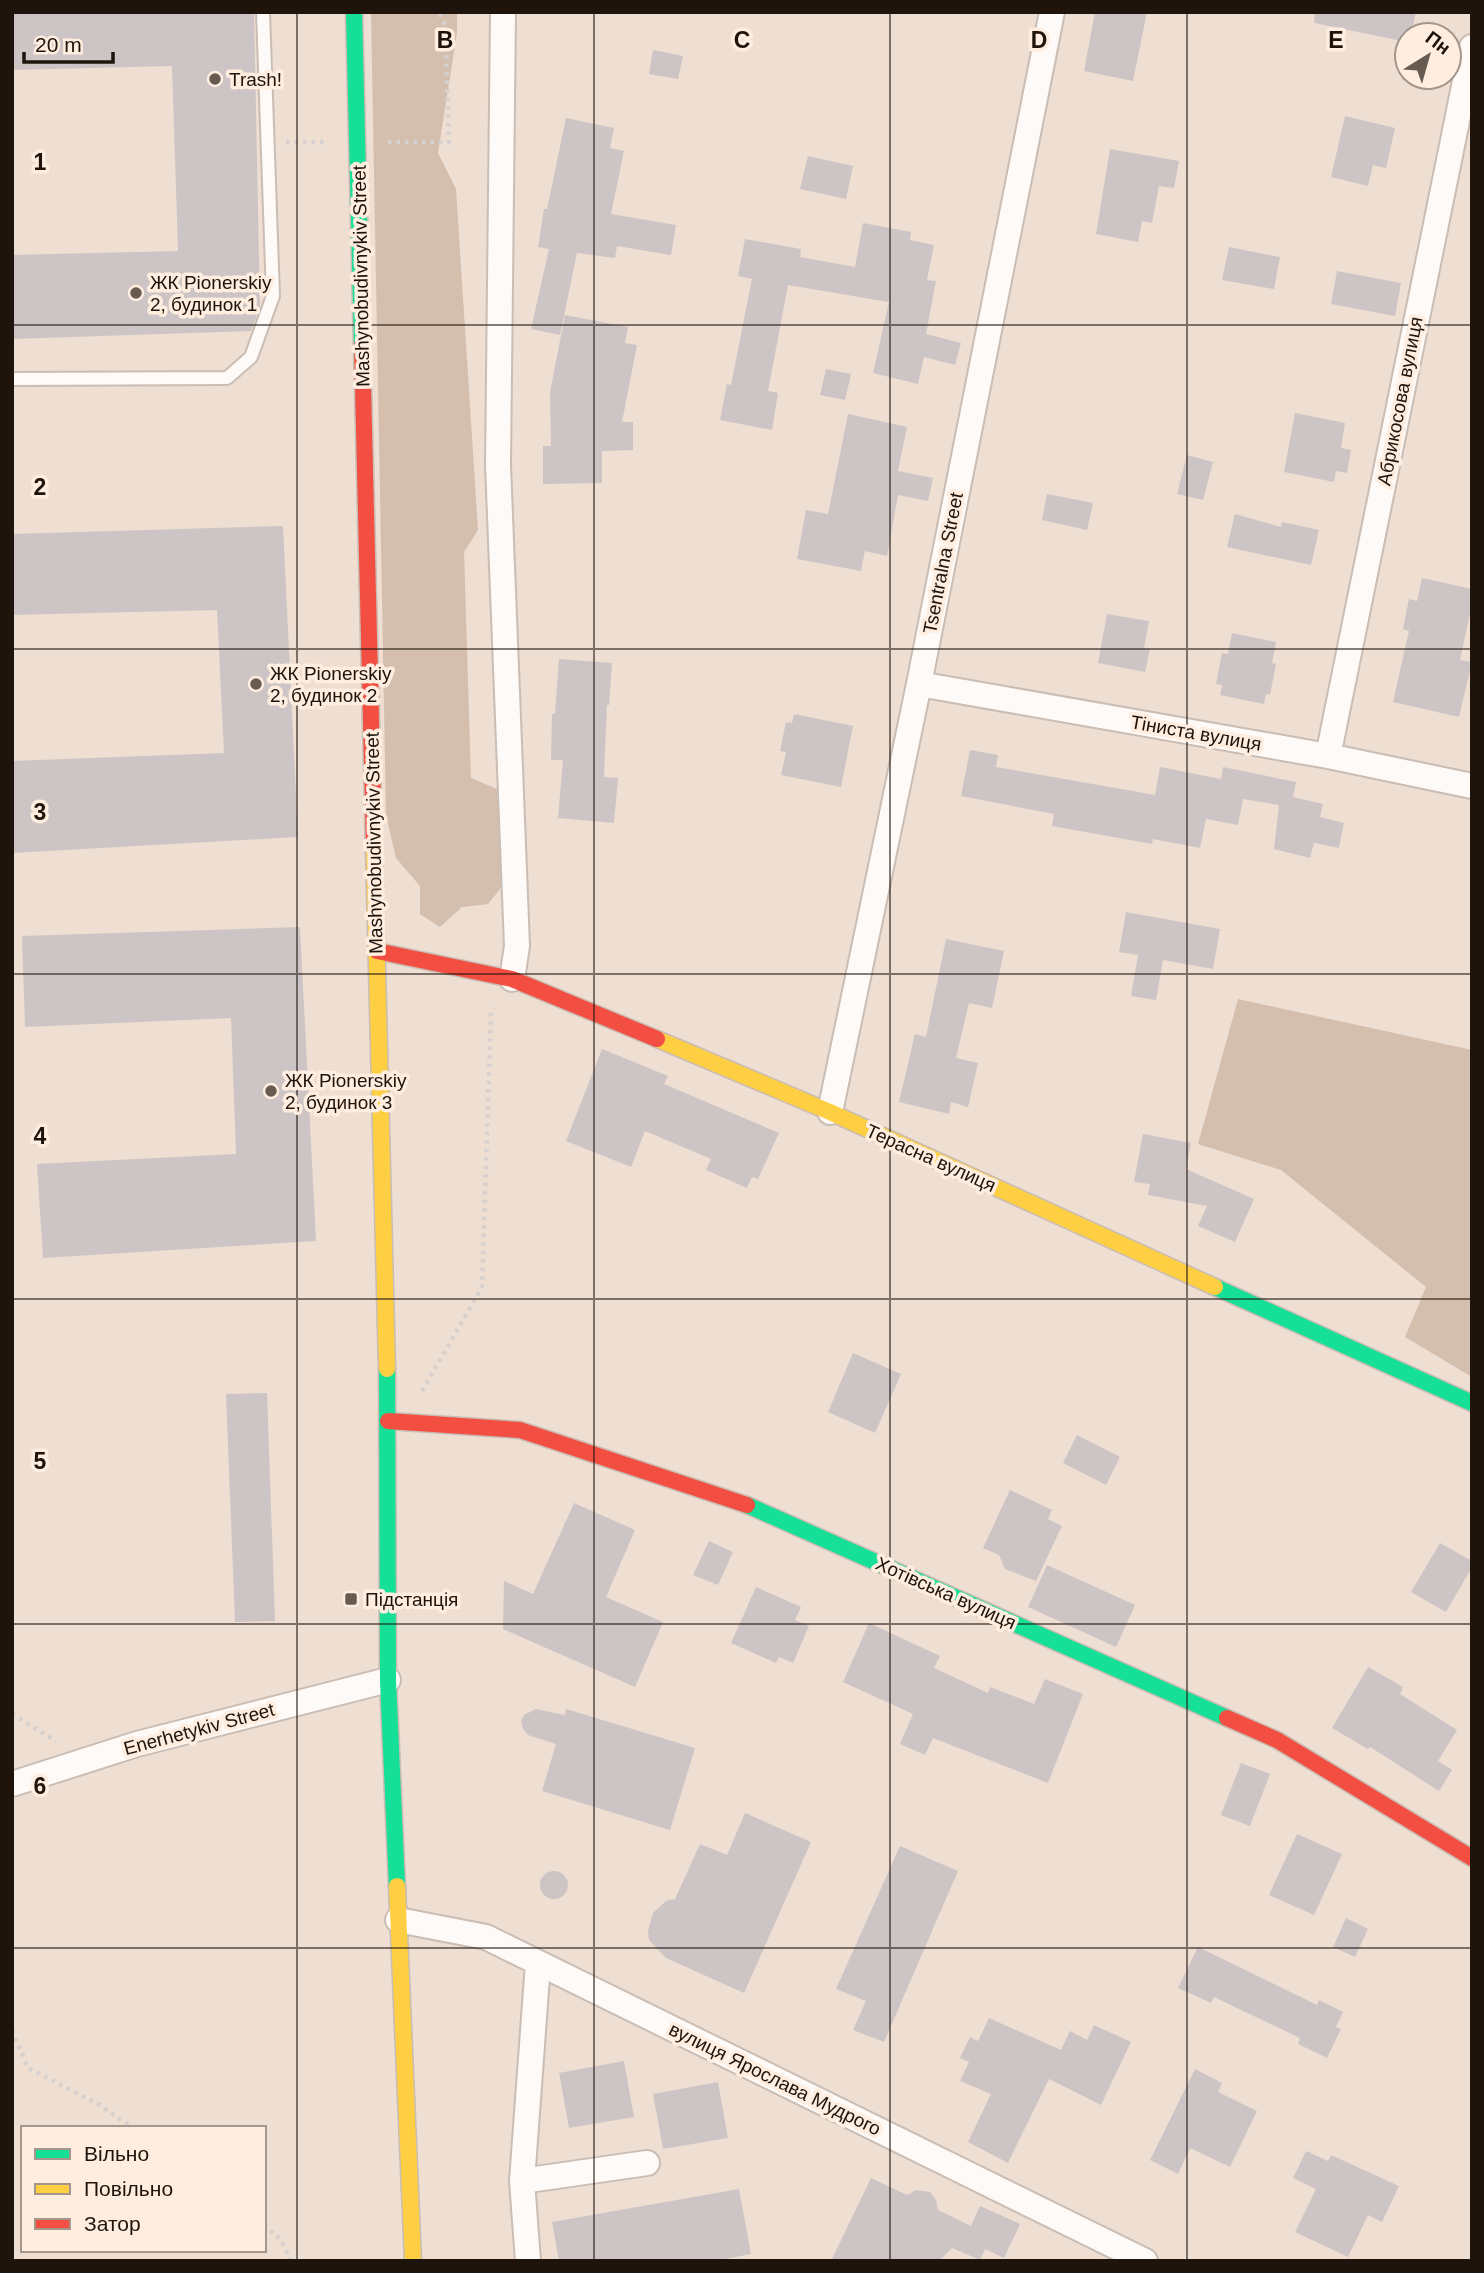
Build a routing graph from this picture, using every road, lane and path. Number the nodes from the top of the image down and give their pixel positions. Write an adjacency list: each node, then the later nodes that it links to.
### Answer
1 (263, 12): 7 (lane)
2 (354, 12): 8 (street, Mashynobudivnykiv Street)
3 (439, 12): 8 (path)
4 (503, 12): 14 (street)
5 (1052, 12): 10 (street, Tsentralna Street)
6 (1472, 47): 11 (street, Абрикосова вулиця)
7 (268, 142): 8 (path); 9 (lane)
8 (357, 142): 13 (street, Mashynobudivnykiv Street)
9 (12, 379)
10 (919, 684): 11 (street, Тіниста вулиця); 15 (street, Tsentralna Street)
11 (1328, 756): 12 (street, Тіниста вулиця)
12 (1472, 786)
13 (377, 951): 14 (street, Терасна вулиця); 17 (street, Mashynobudivnykiv Street)
14 (512, 979): 15 (street, Терасна вулиця); 17 (path)
15 (830, 1112): 16 (street, Терасна вулиця)
16 (1472, 1403)
17 (396, 1422): 18 (street, Mashynobudivnykiv Street); 22 (street, Хотівська вулиця)
18 (388, 1680): 20 (street, Enerhetykiv Street); 23 (street, Mashynobudivnykiv Street)
19 (12, 1714): 20 (path)
20 (89, 1759): 21 (street, Enerhetykiv Street)
21 (12, 1784)
22 (1472, 1858)
23 (398, 1920): 24 (street, вулиця Ярослава Мудрого); 31 (street, Mashynobudivnykiv Street)
24 (538, 1963): 28 (street); 33 (street, вулиця Ярослава Мудрого)
25 (12, 2030): 26 (path)
26 (131, 2126)
27 (647, 2163): 28 (street)
28 (522, 2181): 32 (street)
29 (266, 2227): 30 (path)
30 (291, 2261)
31 (413, 2261)
32 (528, 2261)
33 (1146, 2261)

